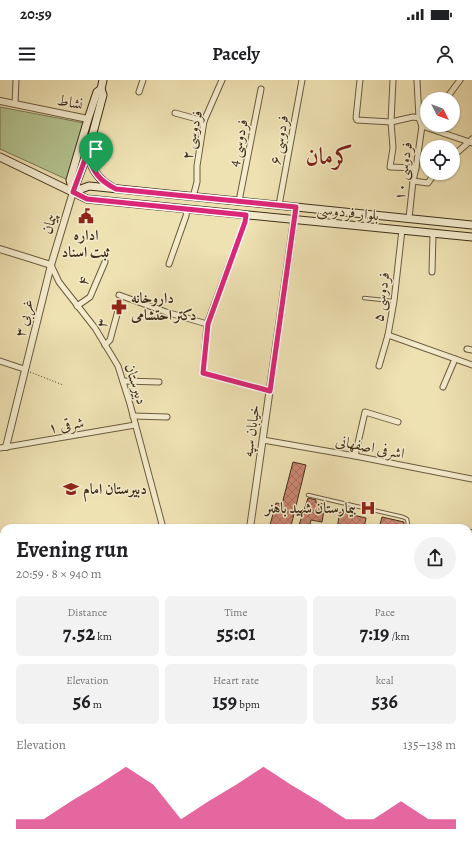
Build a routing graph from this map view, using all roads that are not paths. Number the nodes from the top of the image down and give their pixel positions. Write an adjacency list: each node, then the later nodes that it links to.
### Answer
1 (16, 80): 15 (street)
2 (103, 80): 10 (main road)
3 (143, 80): 12 (street)
4 (222, 80): 19 (street, فردوسی ۲)
5 (302, 80): 34 (street, فردوسی ۶)
6 (360, 80): 20 (street)
7 (393, 80): 20 (street)
8 (417, 80): 17 (street)
9 (460, 80): 13 (street)
10 (101, 89): 18 (main road); 25 (main road)
11 (261, 89): 33 (street, فردوسی 4)
12 (140, 92)
13 (451, 92)
14 (0, 101): 15 (street, نشاط)
15 (15, 104): 18 (street, نشاط)
16 (175, 114): 19 (street)
17 (419, 118): 20 (street)
18 (88, 119): 31 (main road)
19 (204, 121): 32 (street, فردوسی ۲)
20 (391, 122): 27 (street)
21 (421, 132): 27 (street, فردوسی ۱۰)
22 (440, 132): 23 (street)
23 (471, 142): 24 (street)
24 (460, 151)
25 (87, 154): 30 (main road); 31 (main road)
26 (0, 157): 31 (main road)
27 (416, 168): 28 (street, فردوسی ۱۰)
28 (413, 180): 29 (street); 38 (street, فردوسی ۱۰)
29 (430, 180)
30 (116, 189): 31 (main road, بلوار فردوسی); 32 (main road, بلوار فردوسی)
31 (73, 192): 36 (main road, بلوار فردوسی); 47 (street, پیمان)
32 (193, 196): 33 (main road, بلوار فردوسی)
33 (239, 201): 34 (main road, بلوار فردوسی)
34 (279, 205): 35 (main road, بلوار فردوسی)
35 (296, 207): 38 (main road, بلوار فردوسی); 39 (main road)
36 (187, 209): 37 (main road, بلوار فردوسی); 46 (street)
37 (246, 215): 39 (main road, بلوار فردوسی); 54 (street)
38 (408, 218): 40 (main road, بلوار فردوسی)
39 (294, 220): 41 (main road, بلوار فردوسی); 65 (street, خیابان سپه)
40 (472, 224)
41 (402, 230): 42 (main road, بلوار فردوسی); 51 (street, فردوسی ۵)
42 (434, 234): 43 (main road, بلوار فردوسی); 48 (street)
43 (472, 237)
44 (0, 249): 47 (street)
45 (105, 262): 52 (street, ۴)
46 (169, 264)
47 (50, 265): 52 (street, دبیرستان); 61 (street, ۳ غربی)
48 (432, 272)
49 (119, 295): 54 (street)
50 (364, 298): 51 (lane)
51 (394, 301): 55 (street, فردوسی ۵)
52 (77, 306): 56 (street, دبیرستان)
53 (119, 307): 56 (street, ۳)
54 (208, 324): 65 (street)
55 (388, 335): 57 (street); 60 (street, فردوسی ۵)
56 (105, 345): 62 (street, دبیرستان)
57 (455, 359): 59 (street); 64 (street)
58 (0, 361): 61 (street)
59 (472, 365)
60 (379, 366)
61 (24, 369): 71 (street, ۳ غربی)
62 (123, 381): 63 (street); 66 (street, دبیرستان)
63 (159, 382)
64 (443, 387)
65 (270, 391): 70 (street, خیابان سپه)
66 (133, 416): 67 (street); 69 (street, دبیرستان)
67 (167, 417)
68 (398, 422): 72 (street)
69 (136, 425): 71 (street, شرقی ۱); 75 (street, دبیرستان)
70 (263, 440): 72 (street, اشرفی اصفهانی); 76 (street, خیابان سپه)
71 (3, 447)
72 (355, 456): 73 (street, اشرفی اصفهانی)
73 (472, 479)
74 (308, 495): 77 (lane)
75 (162, 524)
76 (251, 524)
77 (408, 524)

